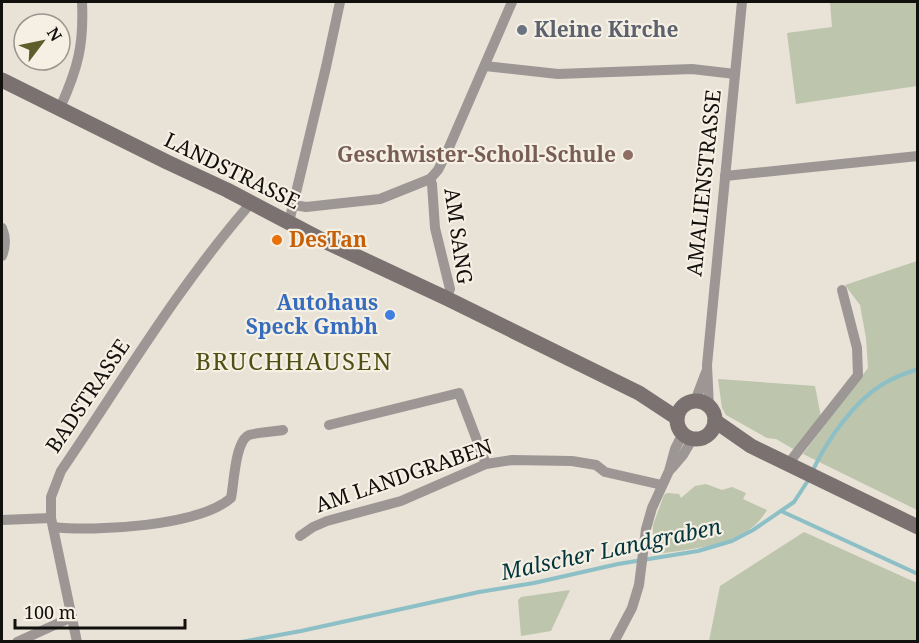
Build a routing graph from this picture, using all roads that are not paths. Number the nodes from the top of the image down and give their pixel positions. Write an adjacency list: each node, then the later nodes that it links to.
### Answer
1 (79, 2): 8 (street)
2 (340, 2): 13 (street)
3 (512, 2): 5 (street)
4 (742, 2): 6 (street, AMALIENSTRASSE)
5 (485, 66): 6 (street); 11 (street)
6 (735, 74): 10 (street, AMALIENSTRASSE)
7 (2, 80): 8 (street, LANDSTRASSE)
8 (60, 108): 12 (street, LANDSTRASSE)
9 (918, 156): 10 (street)
10 (725, 176): 19 (street, AMALIENSTRASSE)
11 (430, 179): 13 (street); 18 (street, AM SANG)
12 (251, 202): 14 (street, LANDSTRASSE); 26 (street, BADSTRASSE)
13 (294, 205): 14 (street)
14 (289, 222): 18 (street, LANDSTRASSE)
15 (2, 228): 16 (street)
16 (2, 256)
17 (842, 290): 23 (street)
18 (446, 298): 19 (street, LANDSTRASSE)
19 (696, 420): 23 (street, LANDSTRASSE); 24 (street)
20 (329, 425): 22 (street)
21 (283, 430): 26 (street)
22 (486, 464): 24 (street, AM LANDGRABEN); 28 (street, AM LANDGRABEN)
23 (788, 464): 27 (street, LANDSTRASSE)
24 (662, 485): 32 (street)
25 (2, 520): 26 (street)
26 (52, 523): 29 (street, BADSTRASSE)
27 (918, 527)
28 (300, 536)
29 (72, 617): 30 (street); 31 (street, BADSTRASSE)
30 (16, 642)
31 (77, 642)
32 (614, 642)

